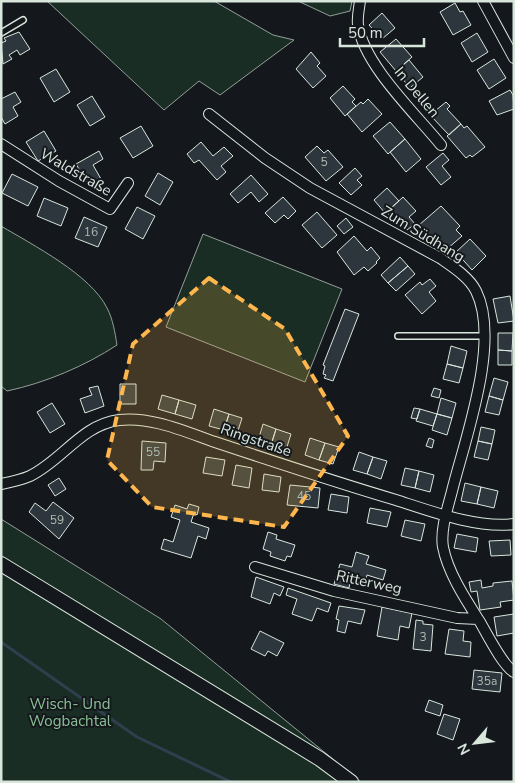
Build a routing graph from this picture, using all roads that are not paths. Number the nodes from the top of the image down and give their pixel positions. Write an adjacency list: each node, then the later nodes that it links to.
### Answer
1 (360, 1): 8 (street, In Dellen)
2 (483, 1): 5 (street)
3 (23, 20): 4 (lane)
4 (1, 33)
5 (514, 58)
6 (209, 114): 11 (street, Zum Südhang)
7 (1, 144): 9 (street, Waldstraße)
8 (442, 145)
9 (128, 183)
10 (398, 336): 11 (lane)
11 (484, 336): 13 (street, Zum Südhang)
12 (1, 484): 13 (street, Ringstraße)
13 (446, 516): 14 (street, Ringstraße); 17 (street, Zum Südhang)
14 (514, 524)
15 (1, 564): 19 (main road)
16 (255, 567): 17 (street, Ritterweg)
17 (478, 620): 18 (street, Zum Südhang)
18 (514, 672)
19 (351, 782)

